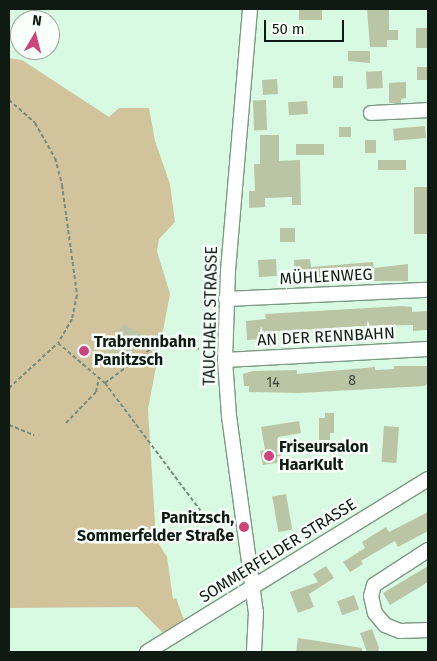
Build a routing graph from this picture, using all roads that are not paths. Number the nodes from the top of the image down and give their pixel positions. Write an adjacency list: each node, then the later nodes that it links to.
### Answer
1 (250, 9): 5 (street, TAUCHAER STRASSE)
2 (428, 110): 3 (street)
3 (371, 113)
4 (428, 290): 5 (street, MÜHLENWEG)
5 (226, 300): 7 (street, TAUCHAER STRASSE)
6 (428, 349): 7 (street, AN DER RENNBAHN)
7 (225, 355): 10 (street, TAUCHAER STRASSE)
8 (428, 479): 10 (street, SOMMERFELDER STRASSE)
9 (428, 550): 11 (street)
10 (254, 589): 12 (street, SOMMERFELDER STRASSE); 13 (street, TAUCHAER STRASSE)
11 (428, 630)
12 (147, 652)
13 (254, 652)

